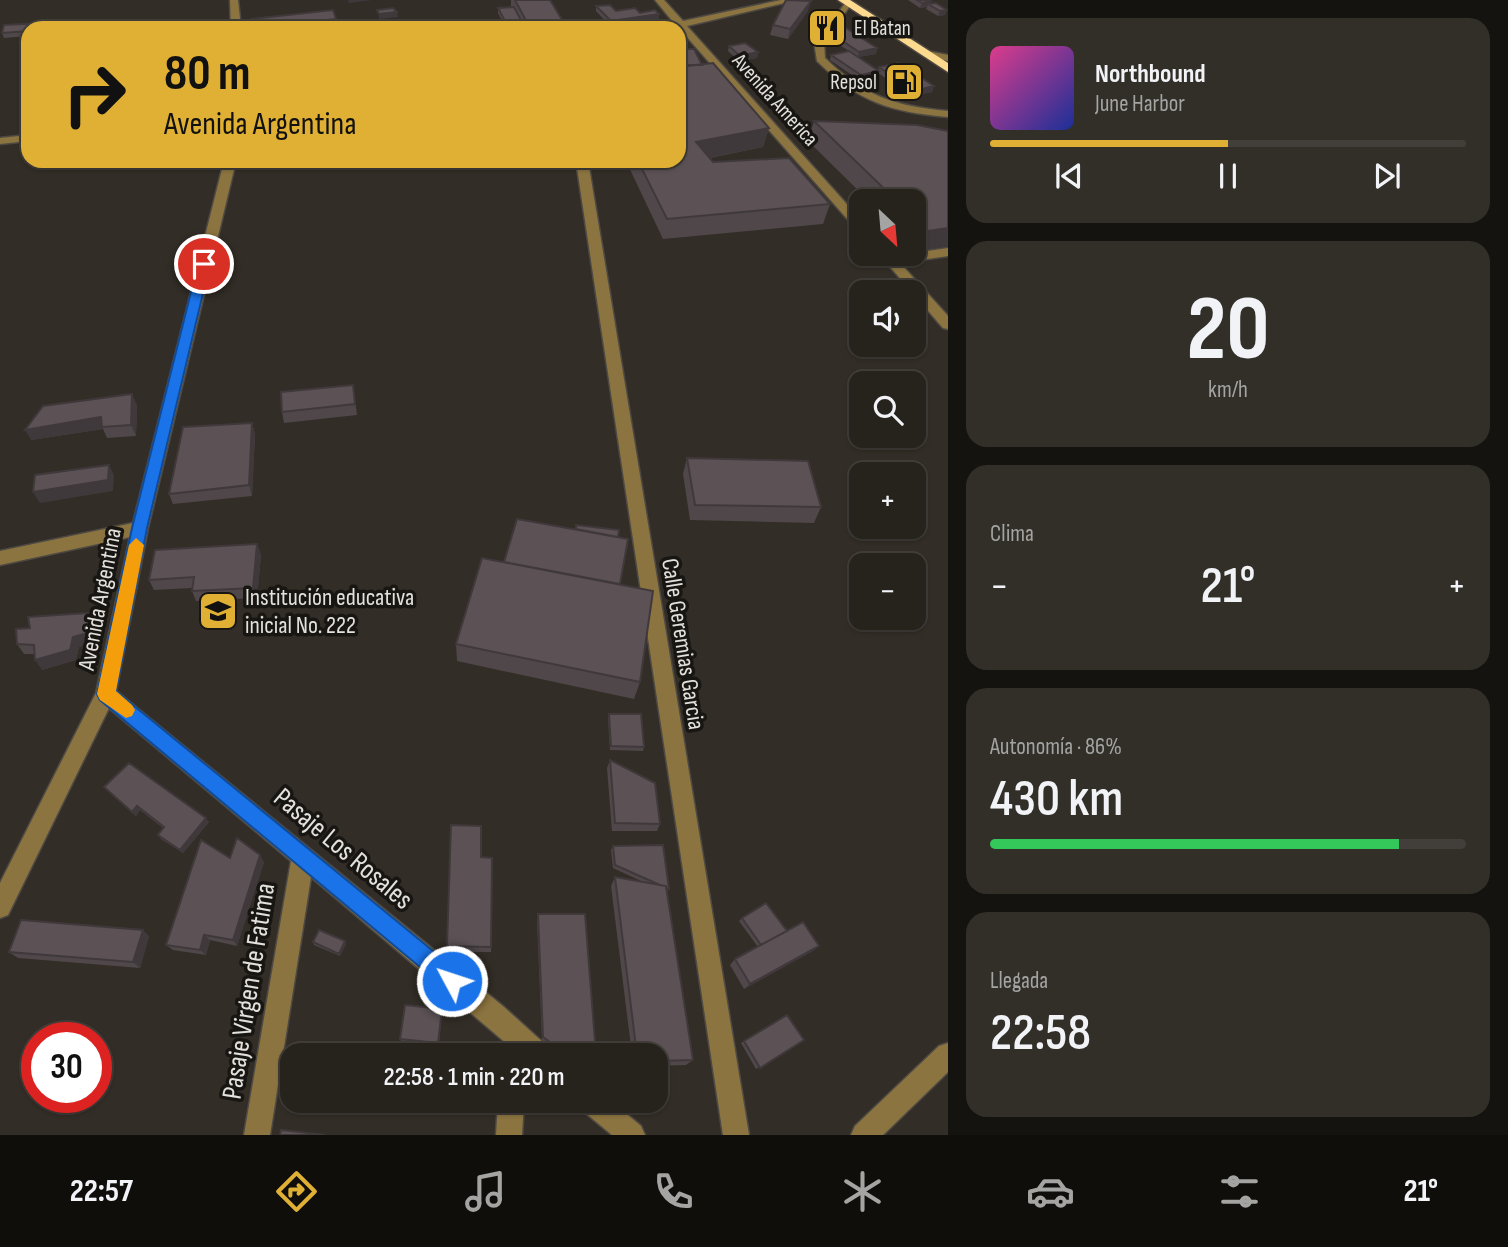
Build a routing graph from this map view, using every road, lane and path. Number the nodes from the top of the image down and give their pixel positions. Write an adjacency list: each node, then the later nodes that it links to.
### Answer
1 (234, 0): 5 (street)
2 (659, 0): 6 (street, Avenida America)
3 (793, 0): 7 (street)
4 (845, 2): 9 (highway); 12 (street)
5 (236, 21)
6 (677, 21)
7 (686, 23)
8 (686, 31): 17 (street, Avenida America)
9 (927, 54): 10 (street); 11 (highway)
10 (948, 58)
11 (948, 68)
12 (948, 114)
13 (21, 139): 14 (street)
14 (0, 141)
15 (228, 168): 22 (street, Avenida Argentina)
16 (583, 168): 34 (street, Calle Geremias Garcia)
17 (849, 214)
18 (948, 252): 19 (street)
19 (926, 254)
20 (896, 266): 21 (street)
21 (948, 325)
22 (140, 528): 23 (street); 24 (street, Avenida Argentina)
23 (0, 558)
24 (106, 694): 25 (street, Pasaje Los Rosales); 26 (street, Avenida Argentina)
25 (303, 857): 27 (street, Pasaje Los Rosales); 31 (street, Pasaje Virgen de Fatima)
26 (0, 907)
27 (513, 1043)
28 (948, 1055): 35 (street)
29 (511, 1113): 32 (street)
30 (605, 1113): 33 (street)
31 (257, 1135)
32 (509, 1135)
33 (632, 1135)
34 (736, 1135)
35 (864, 1135)

